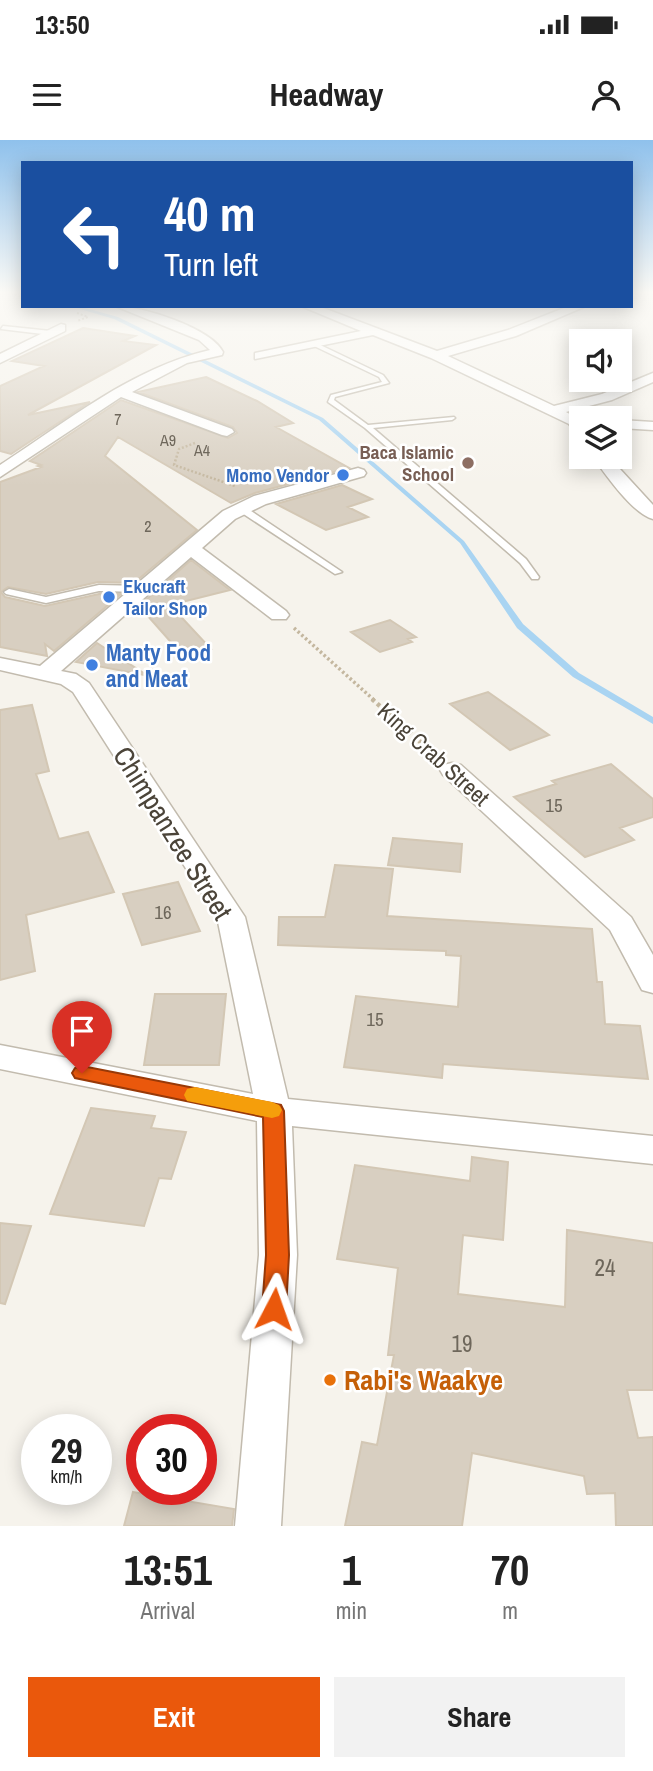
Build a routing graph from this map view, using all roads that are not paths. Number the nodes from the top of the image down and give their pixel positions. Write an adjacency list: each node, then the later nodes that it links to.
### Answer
1 (199, 357): 5 (street)
2 (340, 357): 11 (lane)
3 (439, 357): 6 (street)
4 (653, 377): 6 (street)
5 (120, 393): 12 (street); 14 (street)
6 (551, 411): 8 (street)
7 (452, 418): 11 (lane)
8 (569, 419)
9 (632, 425): 10 (street)
10 (653, 426)
11 (366, 427): 20 (lane)
12 (227, 432)
13 (610, 469): 17 (street)
14 (0, 472)
15 (358, 473): 16 (street)
16 (249, 505): 18 (street); 19 (lane)
17 (653, 514)
18 (190, 548): 21 (street); 23 (street)
19 (338, 572)
20 (535, 577)
21 (142, 589): 22 (lane); 25 (street)
22 (9, 592)
23 (279, 615)
24 (0, 664): 25 (street, Chimpanzee Street)
25 (45, 673): 29 (street, Chimpanzee Street)
26 (452, 770): 27 (street, King Crab Street)
27 (653, 982)
28 (0, 1057): 29 (street)
29 (274, 1111): 30 (street); 31 (street, Chimpanzee Street)
30 (653, 1150)
31 (258, 1526)

